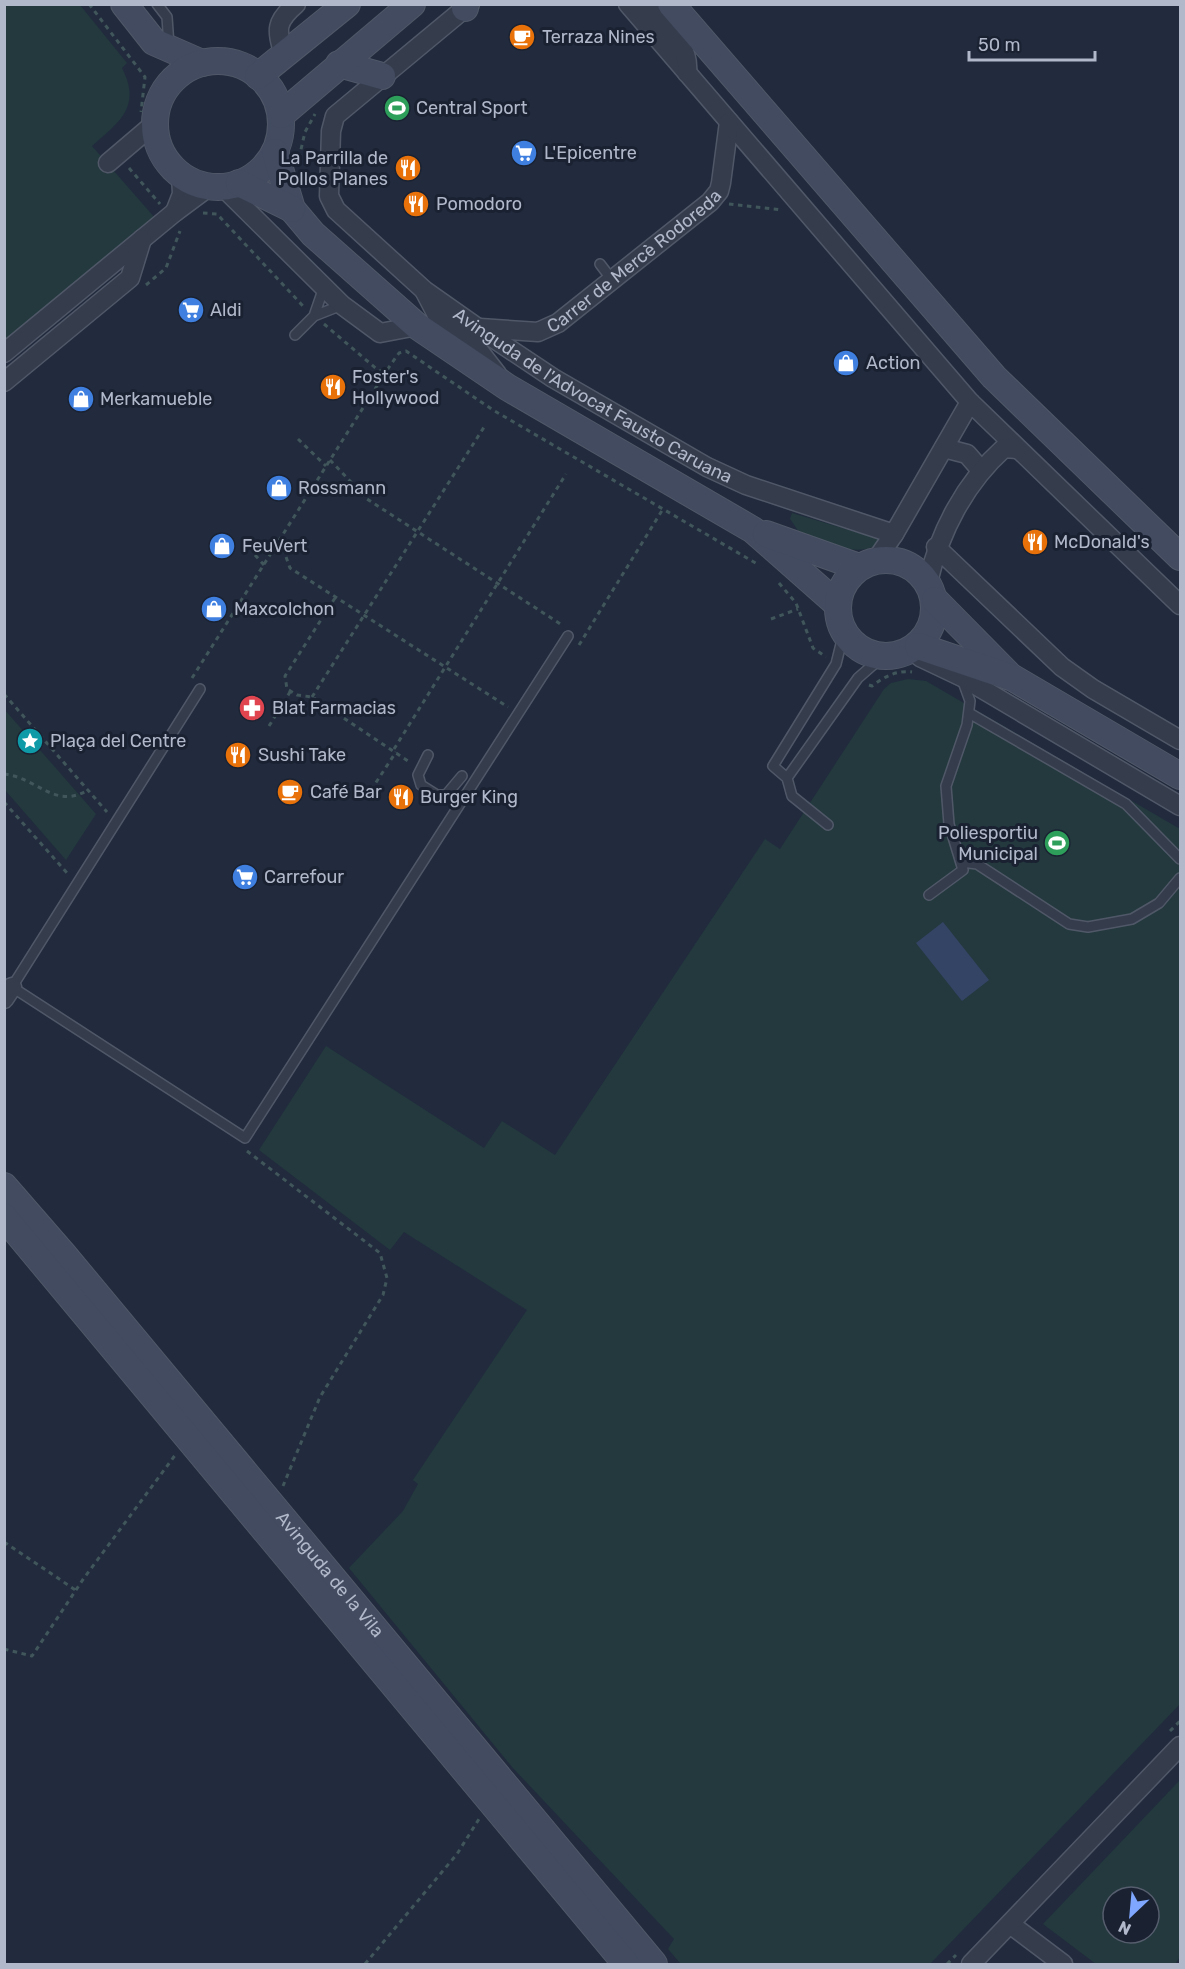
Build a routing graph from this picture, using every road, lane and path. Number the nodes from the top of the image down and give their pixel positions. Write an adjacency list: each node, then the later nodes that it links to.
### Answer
1 (124, 4): 10 (street)
2 (157, 4): 10 (lane)
3 (296, 4): 11 (street)
4 (347, 4): 11 (street)
5 (412, 4): 13 (street)
6 (628, 4): 14 (street)
7 (649, 4): 14 (street)
8 (671, 4): 64 (street)
9 (467, 6): 16 (street)
10 (162, 45): 12 (street); 17 (street)
11 (284, 56): 15 (street)
12 (202, 63): 15 (street); 17 (street)
13 (339, 64): 16 (street); 19 (street)
14 (687, 74): 20 (street)
15 (258, 76): 19 (street)
16 (382, 76): 35 (street, Avinguda de l'Advocat Fausto Caruana)
17 (163, 92): 21 (street)
18 (316, 113): 24 (path)
19 (281, 115): 22 (street)
20 (729, 122): 27 (street, Carrer de Mercè Rodoreda); 28 (street)
21 (155, 123): 23 (street); 25 (street)
22 (275, 152): 26 (street); 29 (street, Avinguda de l'Advocat Fausto Caruana)
23 (108, 163)
24 (300, 167)
25 (181, 175): 26 (street); 30 (street)
26 (224, 186): 29 (street, Avinguda de l'Advocat Fausto Caruana); 30 (street); 34 (street)
27 (710, 202): 28 (path); 33 (street, Carrer de Mercè Rodoreda)
28 (799, 204): 46 (street)
29 (292, 209): 38 (street, Avinguda de l'Advocat Fausto Caruana)
30 (175, 212): 31 (street)
31 (142, 239): 41 (street); 43 (street)
32 (600, 264): 33 (lane)
33 (613, 281): 39 (street, Carrer de Mercè Rodoreda)
34 (324, 286): 36 (street); 37 (lane)
35 (424, 290): 39 (street, Avinguda de l'Advocat Fausto Caruana); 44 (street)
36 (342, 304): 37 (lane); 38 (street)
37 (314, 316): 40 (lane)
38 (417, 326): 44 (street, Avinguda de l'Advocat Fausto Caruana)
39 (478, 328): 60 (street, Avinguda de l'Advocat Fausto Caruana)
40 (295, 335)
41 (4, 353)
42 (387, 370): 45 (path)
43 (4, 382)
44 (507, 387): 58 (street, Avinguda de l'Advocat Fausto Caruana)
45 (372, 392): 47 (path); 52 (path)
46 (970, 402): 50 (street); 51 (street)
47 (383, 406)
48 (486, 424): 59 (path)
49 (298, 439): 53 (path)
50 (944, 448): 54 (street); 60 (street)
51 (1017, 449): 54 (street); 71 (street)
52 (330, 460): 53 (path); 59 (path)
53 (326, 466): 61 (path)
54 (980, 470): 62 (street)
55 (566, 474): 67 (path)
56 (663, 509): 57 (path)
57 (651, 529)
58 (753, 530): 65 (street, Avinguda de l'Advocat Fausto Caruana); 70 (street, Avinguda de l'Advocat Fausto Caruana)
59 (417, 533): 67 (path); 87 (path)
60 (894, 534): 65 (street)
61 (280, 540): 66 (path); 69 (path)
62 (936, 547): 68 (street); 92 (street)
63 (255, 555): 66 (path)
64 (1180, 557)
65 (868, 563): 68 (street); 70 (street)
66 (264, 565): 82 (path)
67 (498, 584): 74 (path); 79 (path)
68 (931, 591): 77 (street); 81 (street)
69 (335, 598): 79 (path); 84 (path)
70 (837, 604): 75 (street)
71 (1180, 604)
72 (798, 609): 73 (path)
73 (771, 619)
74 (571, 632): 76 (path); 89 (lane)
75 (844, 632): 78 (street); 99 (lane)
76 (584, 638)
77 (913, 649): 78 (street); 80 (street); 81 (street)
78 (882, 657): 99 (lane)
79 (444, 668): 89 (path); 93 (path)
80 (962, 677): 85 (street); 88 (lane)
81 (1012, 678): 98 (street)
82 (189, 683)
83 (200, 689): 113 (lane)
84 (290, 692): 87 (path); 91 (path)
85 (989, 693): 88 (lane); 104 (street)
86 (4, 694): 100 (path)
87 (312, 697): 93 (path)
88 (970, 701): 90 (lane)
89 (518, 713): 114 (lane)
90 (969, 713): 108 (lane); 109 (lane)
91 (269, 726)
92 (1180, 740)
93 (395, 750): 95 (path); 101 (path)
94 (428, 755): 95 (lane)
95 (420, 769): 97 (lane)
96 (4, 774): 100 (path)
97 (462, 776)
98 (1180, 776)
99 (787, 778): 107 (lane)
100 (88, 790): 105 (path)
101 (371, 790)
102 (4, 802): 110 (path)
103 (114, 802): 105 (path)
104 (1180, 806)
105 (107, 812): 106 (path)
106 (102, 821)
107 (828, 825)
108 (1180, 860)
109 (961, 862): 111 (lane); 112 (lane)
110 (73, 866)
111 (1180, 878)
112 (929, 895)
113 (8, 993): 114 (lane)
114 (245, 1138): 118 (path)
115 (4, 1186): 118 (street, Avinguda de la Vila)
116 (4, 1217): 117 (street, Avinguda de la Vila)
117 (186, 1434): 120 (path); 126 (street, Avinguda de la Vila)
118 (274, 1507): 127 (street, Avinguda de la Vila)
119 (4, 1542): 120 (path)
120 (77, 1591): 121 (path)
121 (4, 1649)
122 (1180, 1746): 124 (street)
123 (481, 1815): 125 (path)
124 (1010, 1924): 128 (street); 129 (street)
125 (364, 1965)
126 (626, 1965)
127 (654, 1965)
128 (971, 1965)
129 (1063, 1965)

